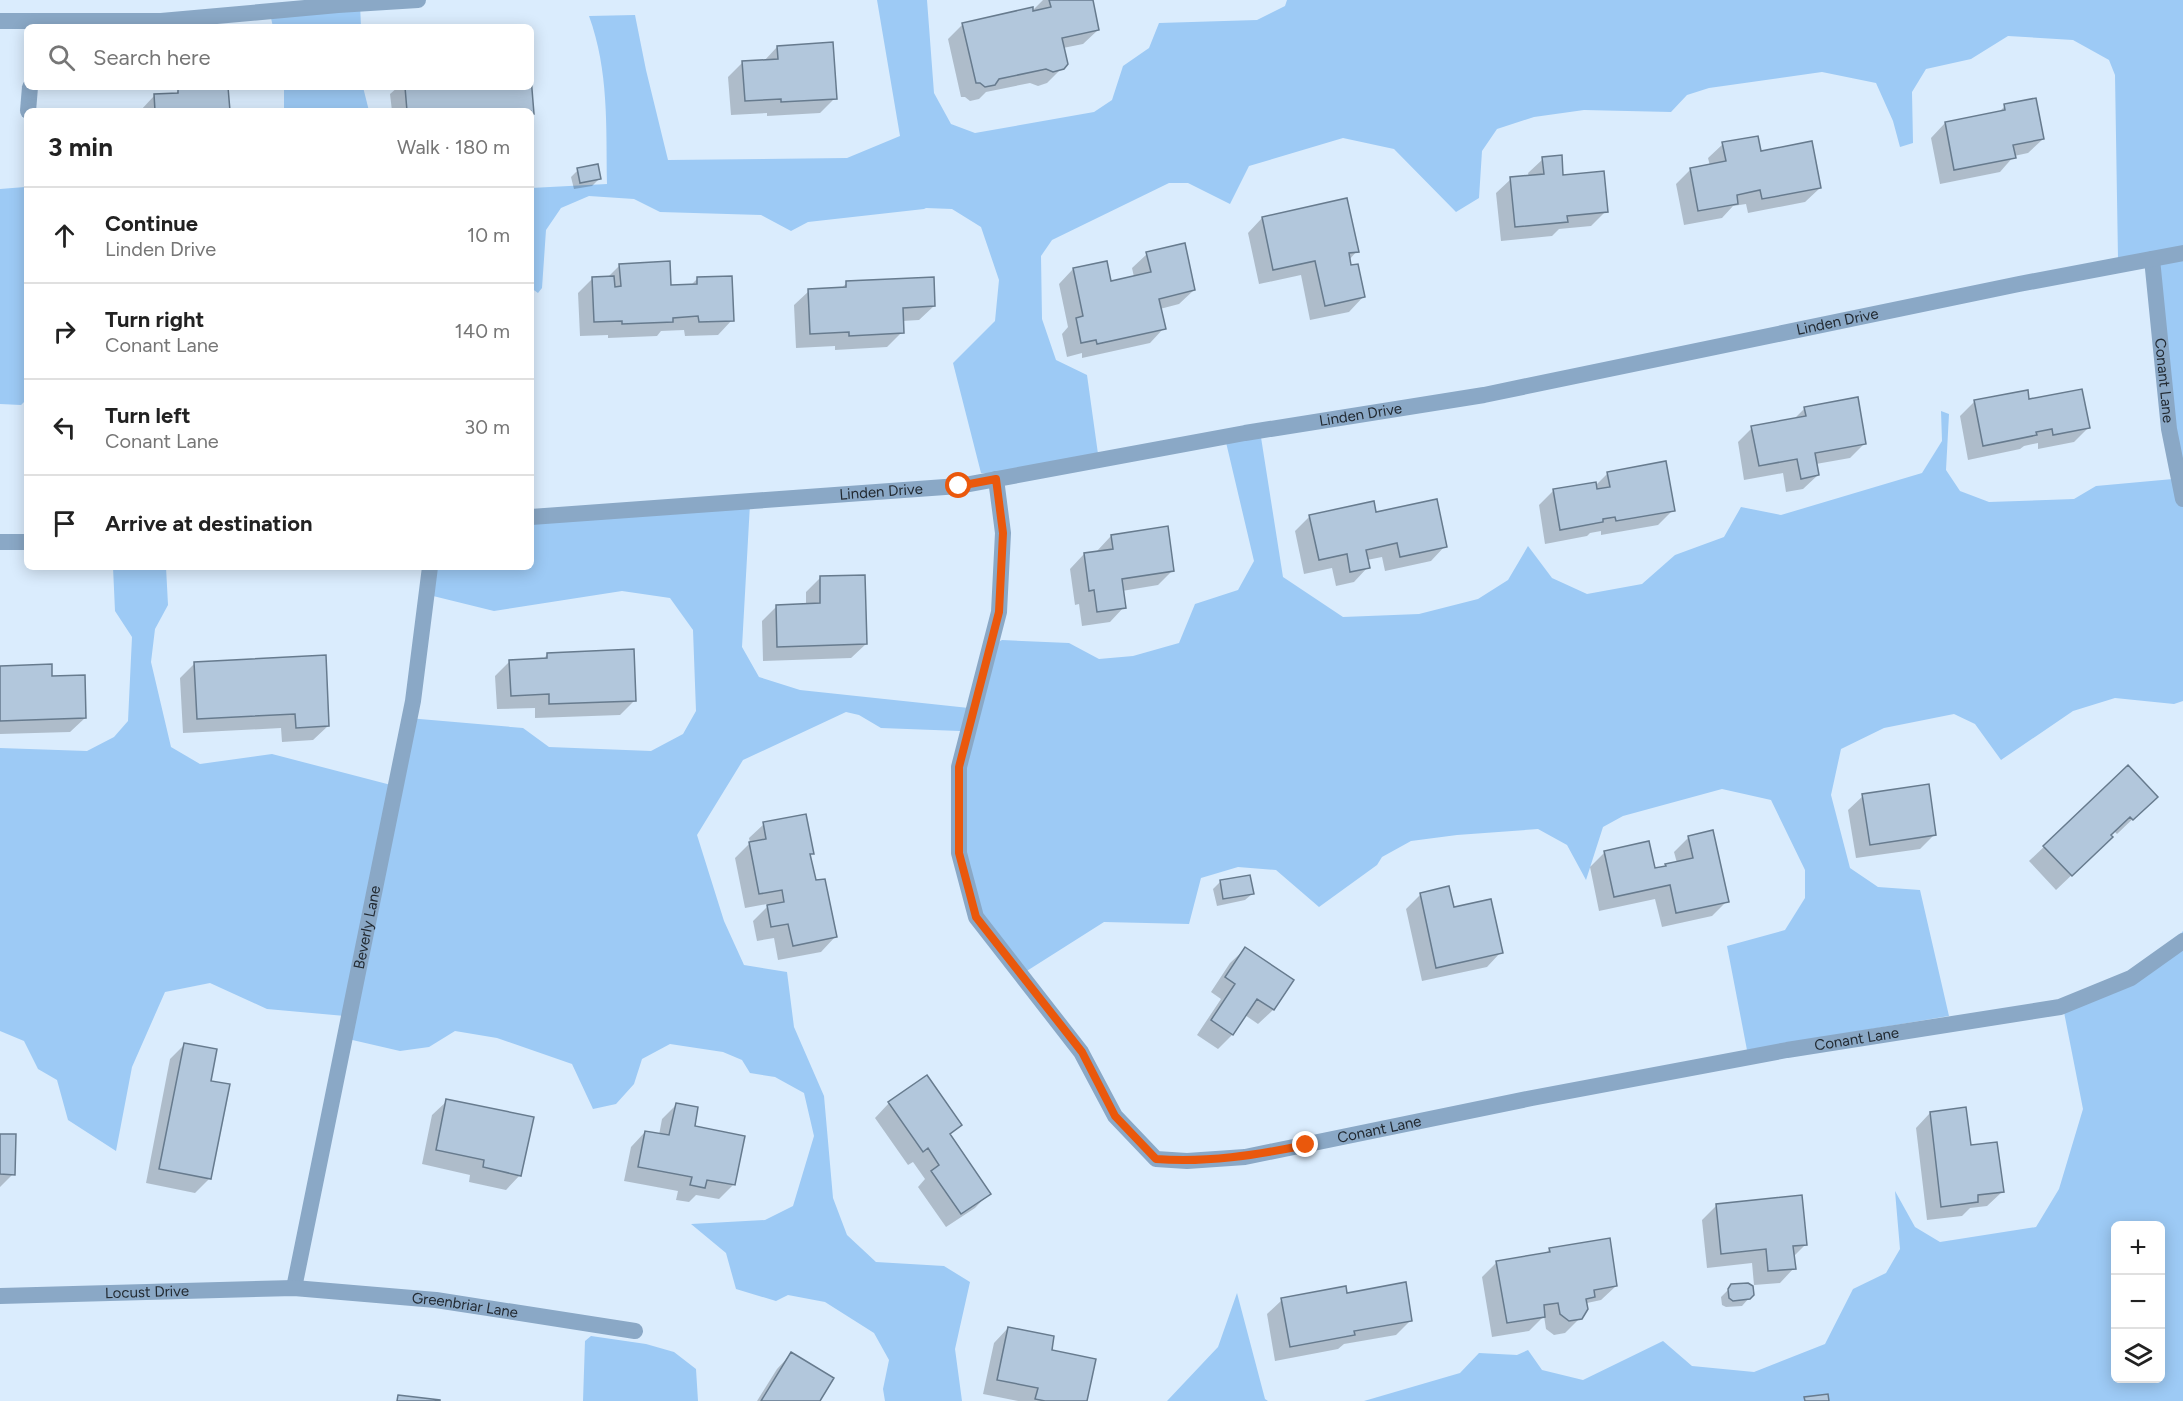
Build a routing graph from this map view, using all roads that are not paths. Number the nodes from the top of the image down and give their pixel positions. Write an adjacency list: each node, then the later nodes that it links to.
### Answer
1 (418, 0): 3 (street)
2 (0, 21): 3 (street)
3 (34, 24)
4 (30, 90): 5 (street)
5 (28, 108)
6 (2183, 253): 7 (street, Linden Drive)
7 (2152, 259): 8 (street, Linden Drive); 9 (street, Conant Lane)
8 (996, 479): 10 (street, Linden Drive); 14 (street, Conant Lane)
9 (2183, 499)
10 (534, 518)
11 (0, 542): 12 (street)
12 (24, 542)
13 (430, 570): 15 (street, Beverly Lane)
14 (2183, 941)
15 (294, 1288): 16 (street, Locust Drive); 17 (street, Greenbriar Lane)
16 (0, 1296)
17 (635, 1331)

